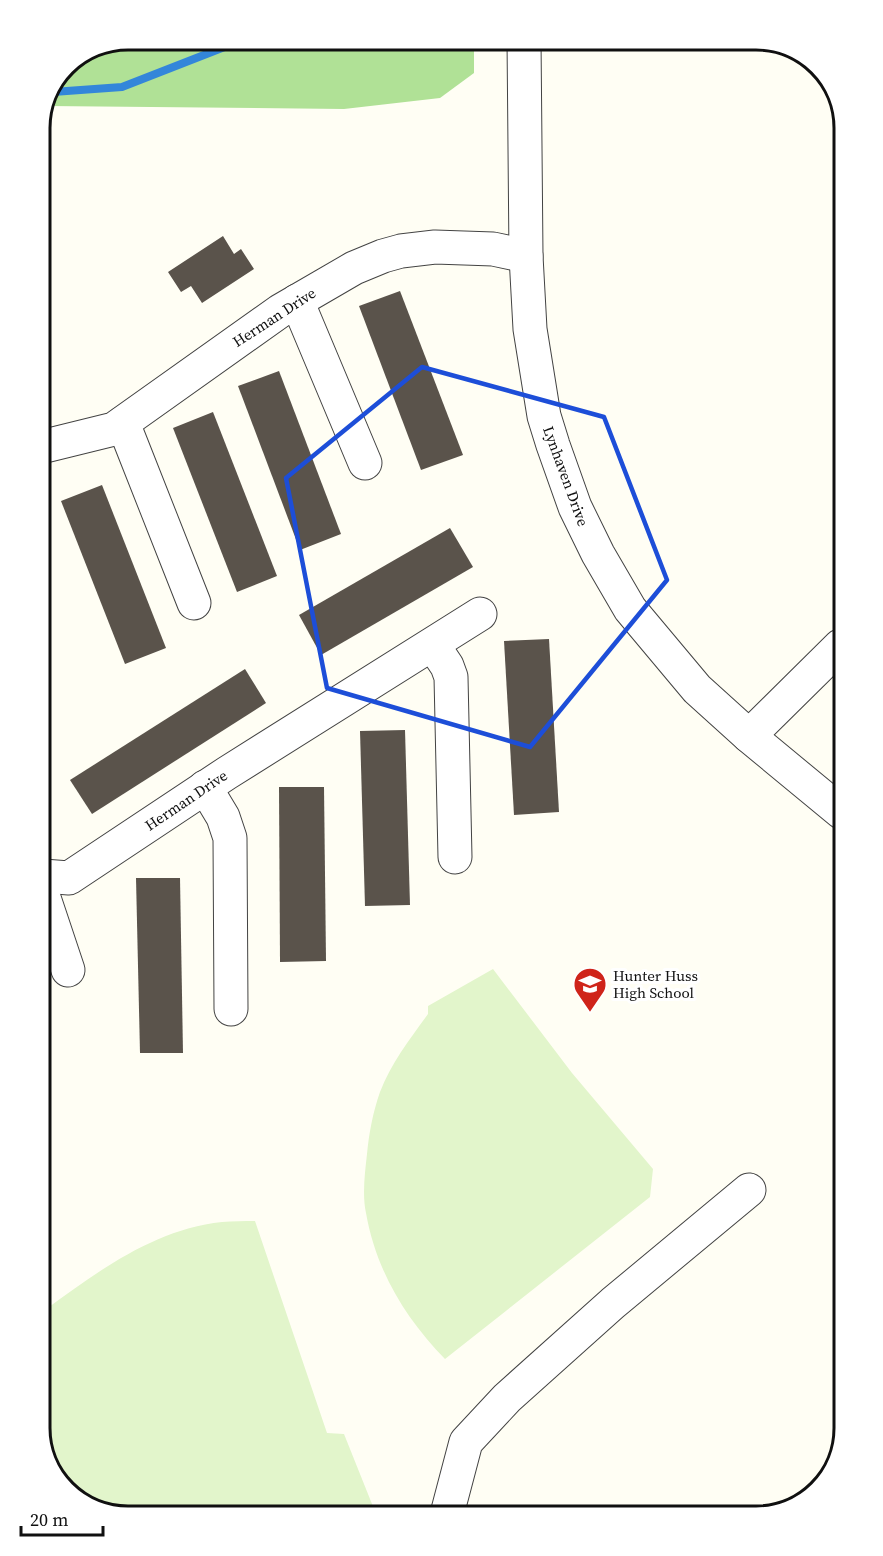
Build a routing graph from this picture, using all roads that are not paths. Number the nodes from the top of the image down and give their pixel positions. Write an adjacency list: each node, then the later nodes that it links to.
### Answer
1 (524, 50): 2 (street, Lynhaven Drive)
2 (526, 256): 3 (street, Herman Drive); 11 (street, Lynhaven Drive)
3 (297, 301): 4 (street, Herman Drive); 6 (street)
4 (123, 423): 5 (street, Herman Drive); 7 (street)
5 (50, 445)
6 (365, 463)
7 (194, 603)
8 (480, 614): 9 (street, Herman Drive)
9 (433, 645): 12 (street, Herman Drive); 14 (street)
10 (834, 652): 11 (street)
11 (749, 736): 13 (street, Lynhaven Drive)
12 (205, 787): 15 (street, Herman Drive); 18 (street)
13 (834, 806)
14 (455, 857)
15 (50, 877)
16 (50, 916): 17 (street)
17 (68, 970)
18 (231, 1009)
19 (749, 1190): 20 (street)
20 (449, 1506)

